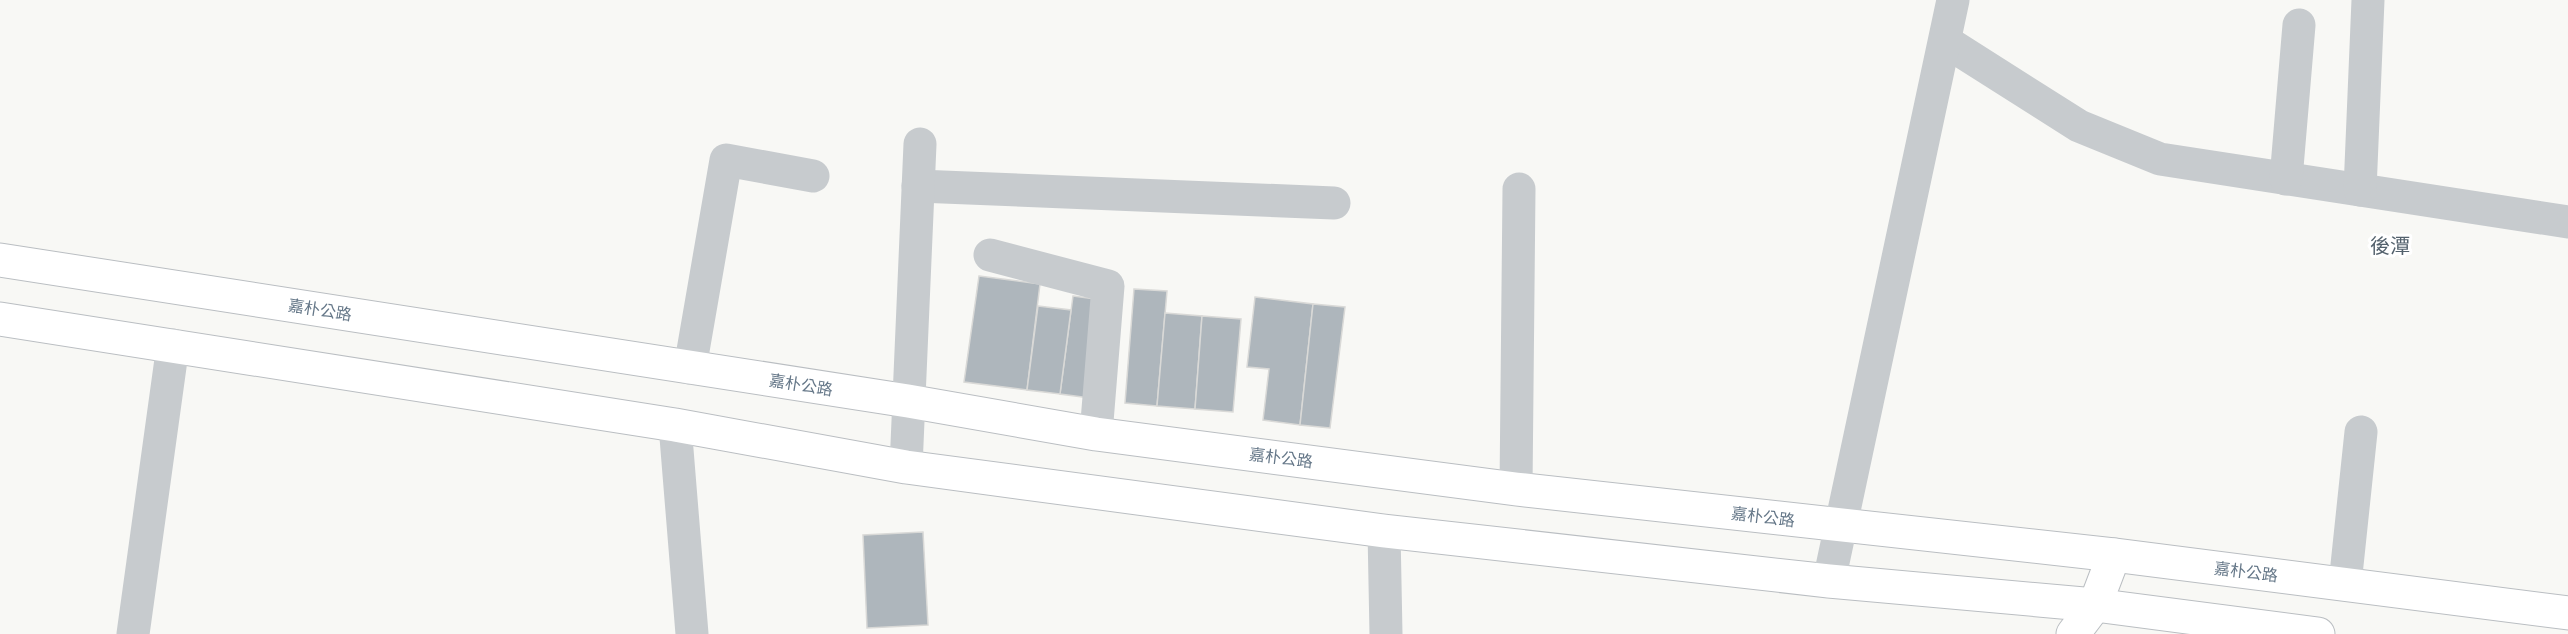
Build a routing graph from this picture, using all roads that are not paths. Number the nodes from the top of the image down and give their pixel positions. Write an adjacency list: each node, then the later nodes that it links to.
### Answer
1 (1953, 0): 4 (street)
2 (2368, 0): 10 (street)
3 (2299, 25): 7 (street)
4 (1945, 41): 7 (street); 24 (street)
5 (920, 144): 8 (street)
6 (813, 176): 17 (street)
7 (2286, 179): 10 (street)
8 (918, 186): 11 (street); 18 (street)
9 (1519, 189): 23 (street)
10 (2360, 190): 12 (street)
11 (1334, 203)
12 (2568, 222)
13 (990, 255): 21 (street)
14 (0, 260): 17 (main road, 嘉朴公路)
15 (0, 319): 16 (main road)
16 (173, 345): 19 (main road); 31 (street)
17 (690, 368): 18 (main road, 嘉朴公路)
18 (908, 401): 21 (main road, 嘉朴公路); 22 (street)
19 (675, 425): 22 (main road); 32 (street)
20 (2361, 432): 28 (street)
21 (1096, 434): 23 (main road, 嘉朴公路)
22 (906, 467): 25 (main road)
23 (1516, 489): 24 (main road, 嘉朴公路)
24 (1841, 526): 26 (main road, 嘉朴公路); 27 (street)
25 (1384, 531): 27 (main road); 33 (street)
26 (2114, 555): 28 (main road, 嘉朴公路); 29 (main road)
27 (1829, 581): 29 (main road)
28 (2345, 584): 30 (main road, 嘉朴公路)
29 (2095, 604): 34 (main road); 35 (main road)
30 (2568, 613)
31 (133, 634)
32 (692, 634)
33 (1386, 634)
34 (2073, 634)
35 (2318, 634)

